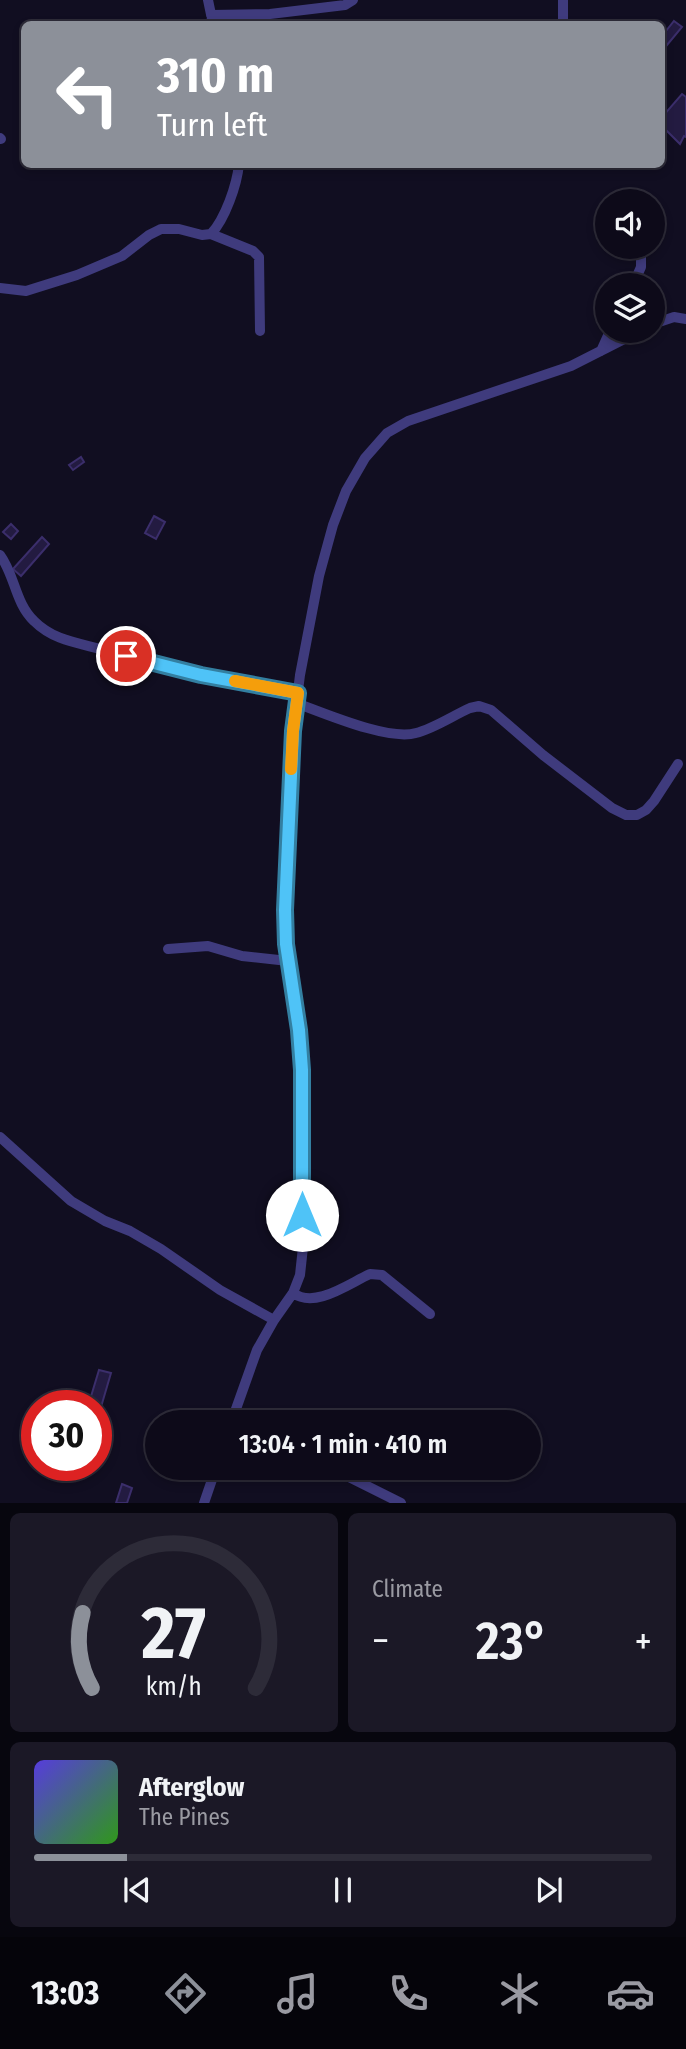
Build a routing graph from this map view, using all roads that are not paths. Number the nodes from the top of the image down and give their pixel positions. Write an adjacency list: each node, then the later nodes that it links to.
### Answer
1 (208, 0): 4 (street)
2 (353, 0): 4 (street)
3 (563, 0): 5 (street)
4 (212, 20)
5 (563, 21)
6 (238, 168): 7 (street)
7 (211, 234): 8 (street); 11 (street)
8 (0, 288)
9 (686, 319): 10 (street)
10 (665, 320)
11 (260, 331)
12 (604, 343): 14 (street)
13 (616, 343): 14 (street)
14 (600, 351): 16 (street)
15 (0, 555): 16 (street)
16 (297, 698): 17 (street); 19 (street)
17 (678, 764)
18 (168, 949): 19 (street)
19 (288, 961): 21 (street)
20 (0, 1137): 23 (street)
21 (293, 1293): 22 (street); 23 (street)
22 (430, 1314)
23 (274, 1320): 24 (street)
24 (235, 1410)
25 (212, 1480): 27 (street)
26 (355, 1480): 28 (street)
27 (204, 1503)
28 (401, 1503)

